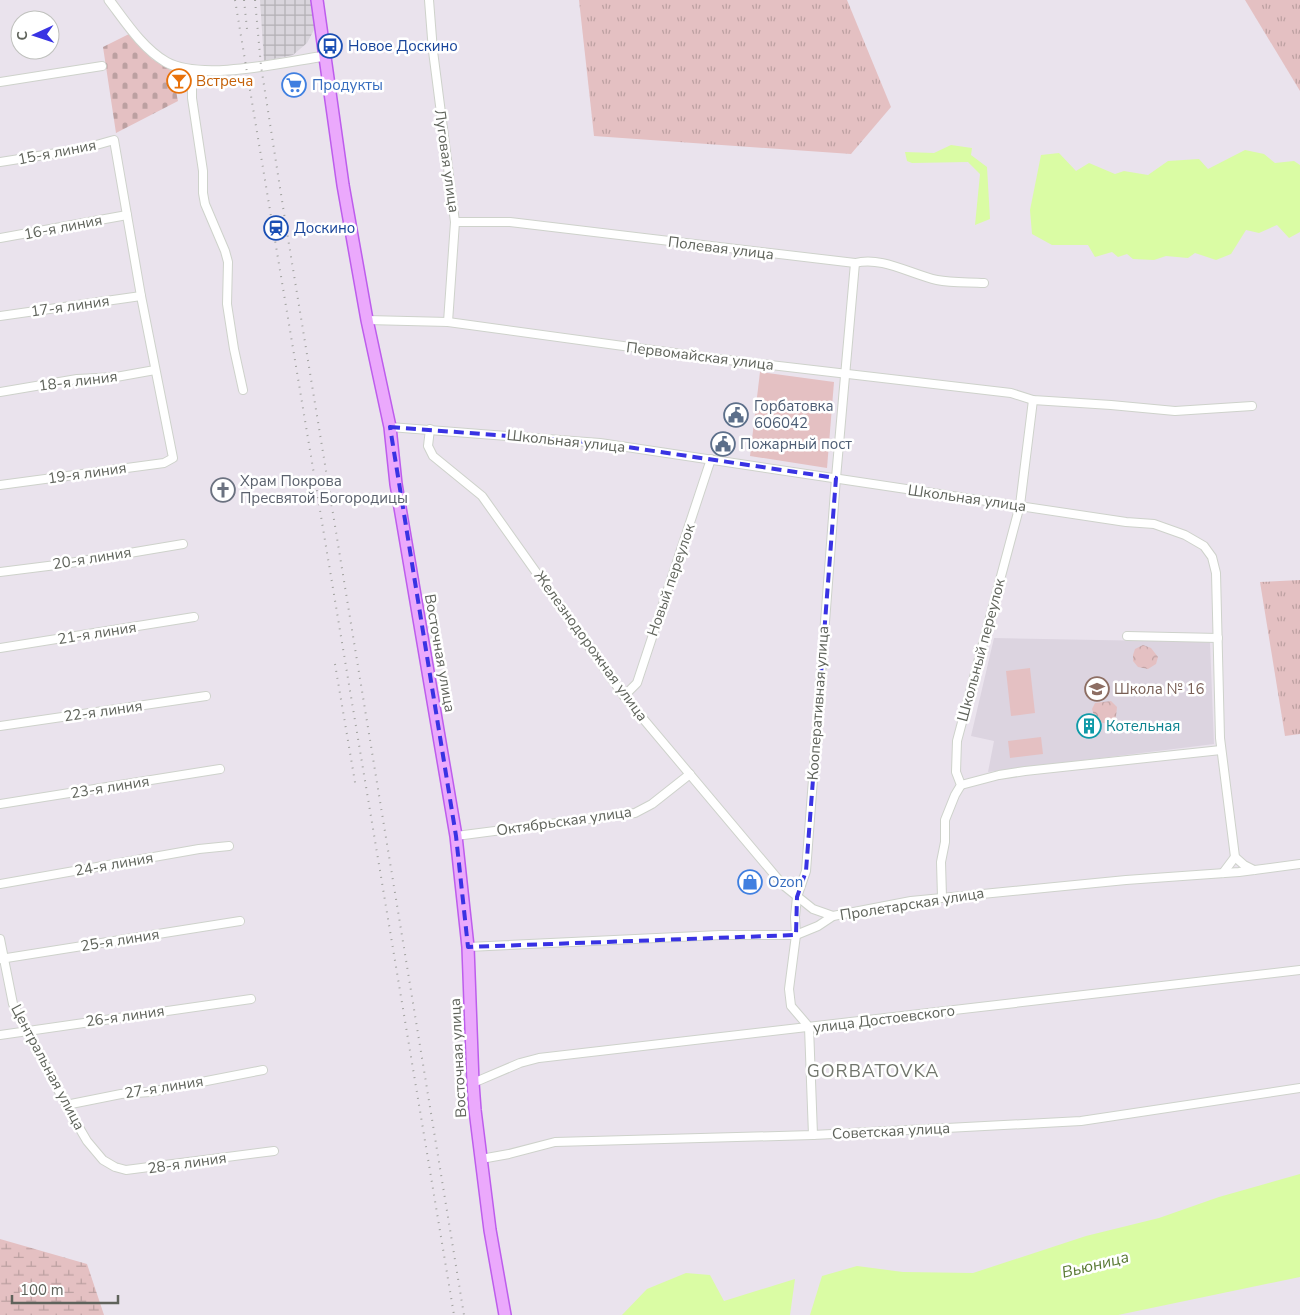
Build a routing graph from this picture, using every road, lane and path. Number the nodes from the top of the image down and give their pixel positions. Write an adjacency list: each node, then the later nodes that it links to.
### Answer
1 (109, 0): 6 (street)
2 (317, 0): 4 (main road, Восточная улица)
3 (429, 0): 10 (street, Луговая улица)
4 (325, 56): 6 (street); 16 (main road, Восточная улица)
5 (102, 66): 7 (street)
6 (192, 70): 20 (street)
7 (0, 82)
8 (0, 162): 9 (street, 15-я линия)
9 (127, 215): 11 (street, 16-я линия); 14 (street)
10 (455, 222): 12 (street, Полевая улица); 17 (street, Луговая улица)
11 (0, 238)
12 (855, 263): 13 (street, Полевая улица); 19 (street, Кооперативная улица)
13 (984, 283)
14 (141, 296): 15 (street, 17-я линия); 18 (street)
15 (0, 316)
16 (367, 320): 17 (street, Первомайская улица); 24 (main road, Восточная улица)
17 (448, 322): 19 (street, Первомайская улица)
18 (155, 370): 21 (street, 18-я линия); 28 (street, 19-я линия)
19 (846, 374): 22 (street, Первомайская улица); 27 (street, Кооперативная улица)
20 (243, 390)
21 (0, 392)
22 (1032, 400): 23 (street, Первомайская улица); 29 (street, Школьный переулок)
23 (1252, 406)
24 (390, 427): 25 (street, Школьная улица); 44 (main road, Восточная улица)
25 (430, 429): 26 (street, Школьная улица); 37 (street, Железнодорожная улица)
26 (712, 459): 27 (street, Школьная улица); 37 (street, Новый переулок)
27 (836, 478): 29 (street, Школьная улица); 51 (street, Кооперативная улица)
28 (0, 485)
29 (1020, 505): 34 (street, Школьная улица); 42 (street, Школьный переулок)
30 (183, 544): 31 (street, 20-я линия)
31 (0, 572)
32 (194, 617): 35 (street, 21-я линия)
33 (1127, 636): 34 (street)
34 (1218, 638): 39 (street, Школьная улица)
35 (0, 648)
36 (206, 696): 38 (street, 22-я линия)
37 (624, 696): 41 (street, Железнодорожная улица)
38 (0, 726)
39 (1221, 750): 42 (street); 46 (street, Школьная улица)
40 (220, 770): 43 (street, 23-я линия)
41 (690, 774): 44 (street, Октябрьская улица); 51 (street, Железнодорожная улица)
42 (961, 785): 52 (street)
43 (0, 804)
44 (456, 836): 57 (main road, Восточная улица)
45 (229, 846): 50 (street, 24-я линия)
46 (1235, 857): 48 (street); 49 (street)
47 (1300, 864): 48 (street, Пролетарская улица)
48 (1254, 870): 49 (street, Пролетарская улица)
49 (1223, 873): 52 (street, Пролетарская улица)
50 (0, 884)
51 (797, 897): 53 (street, Железнодорожная улица); 55 (street, Кооперативная улица)
52 (942, 897): 53 (street, Пролетарская улица)
53 (833, 916): 55 (street, Пролетарская улица)
54 (240, 921): 58 (street, 25-я линия)
55 (796, 935): 57 (street, Пролетарская улица); 61 (street, Кооперативная улица)
56 (0, 939): 58 (street, Центральная улица)
57 (468, 947): 65 (main road, Восточная улица)
58 (2, 959): 62 (street, Центральная улица)
59 (1300, 970): 61 (street, улица Достоевского)
60 (251, 999): 62 (street, 26-я линия)
61 (809, 1027): 65 (street, улица Достоевского); 68 (street)
62 (26, 1030): 63 (street, 26-я линия); 67 (street, Центральная улица)
63 (0, 1035)
64 (263, 1070): 67 (street, 27-я линия)
65 (473, 1083): 70 (main road, Восточная улица)
66 (1300, 1088): 68 (street, Советская улица)
67 (66, 1105): 71 (street, Центральная улица)
68 (813, 1135): 70 (street, Советская улица)
69 (274, 1152): 71 (street, 28-я линия)
70 (481, 1159): 72 (main road, Восточная улица)
71 (103, 1160)
72 (505, 1315)

